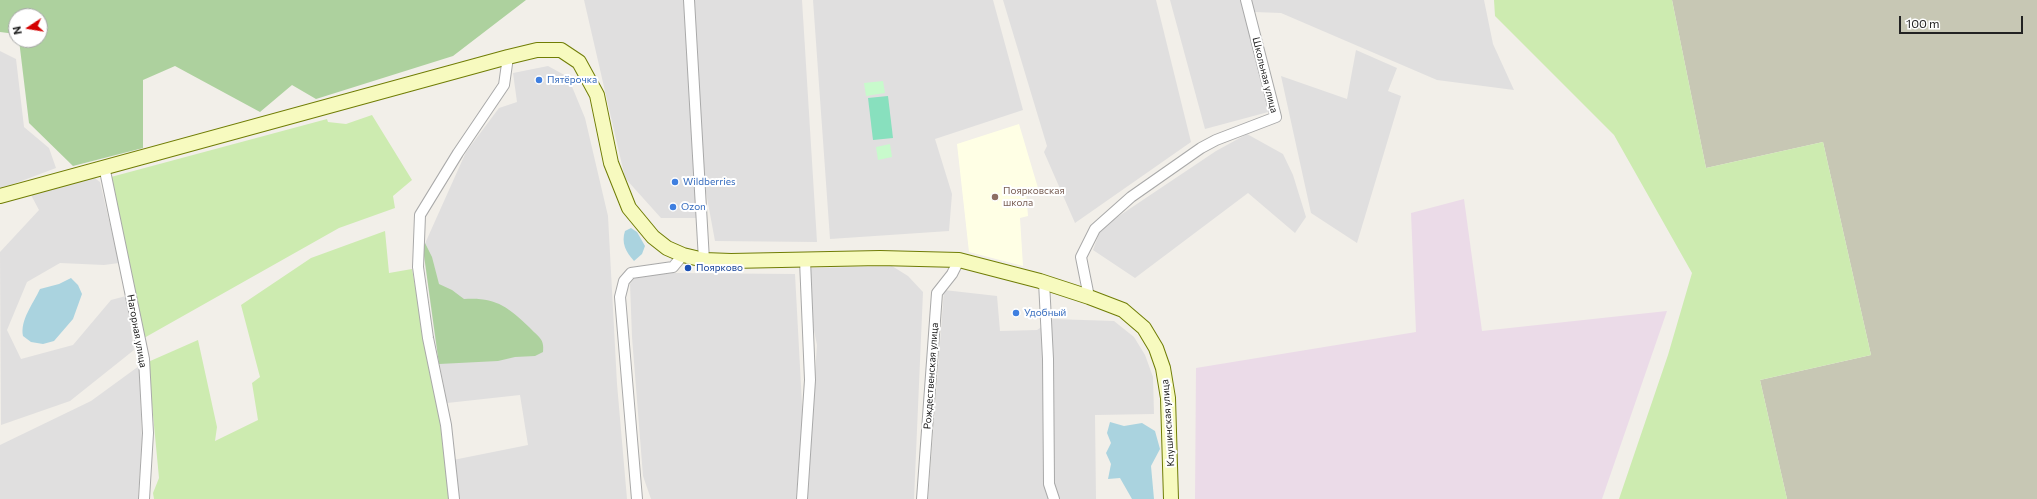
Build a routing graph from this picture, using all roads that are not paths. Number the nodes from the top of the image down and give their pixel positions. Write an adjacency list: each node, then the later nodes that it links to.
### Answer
1 (690, 0): 7 (street)
2 (1246, 0): 11 (street, Школьная улица)
3 (508, 57): 4 (main road, Клушинская улица); 6 (main road, Клушинская улица); 13 (street)
4 (104, 166): 5 (main road, Клушинская улица); 12 (street, Нагорная улица)
5 (0, 196)
6 (683, 255): 7 (main road, Клушинская улица); 14 (street)
7 (704, 260): 8 (main road, Клушинская улица)
8 (805, 260): 9 (main road, Клушинская улица); 15 (street)
9 (959, 260): 10 (main road, Клушинская улица); 16 (street, Рождественская улица)
10 (1044, 282): 11 (main road, Клушинская улица); 17 (street)
11 (1089, 297): 18 (main road, Клушинская улица)
12 (144, 499)
13 (454, 499)
14 (637, 499)
15 (802, 499)
16 (922, 499)
17 (1054, 499)
18 (1171, 499)

